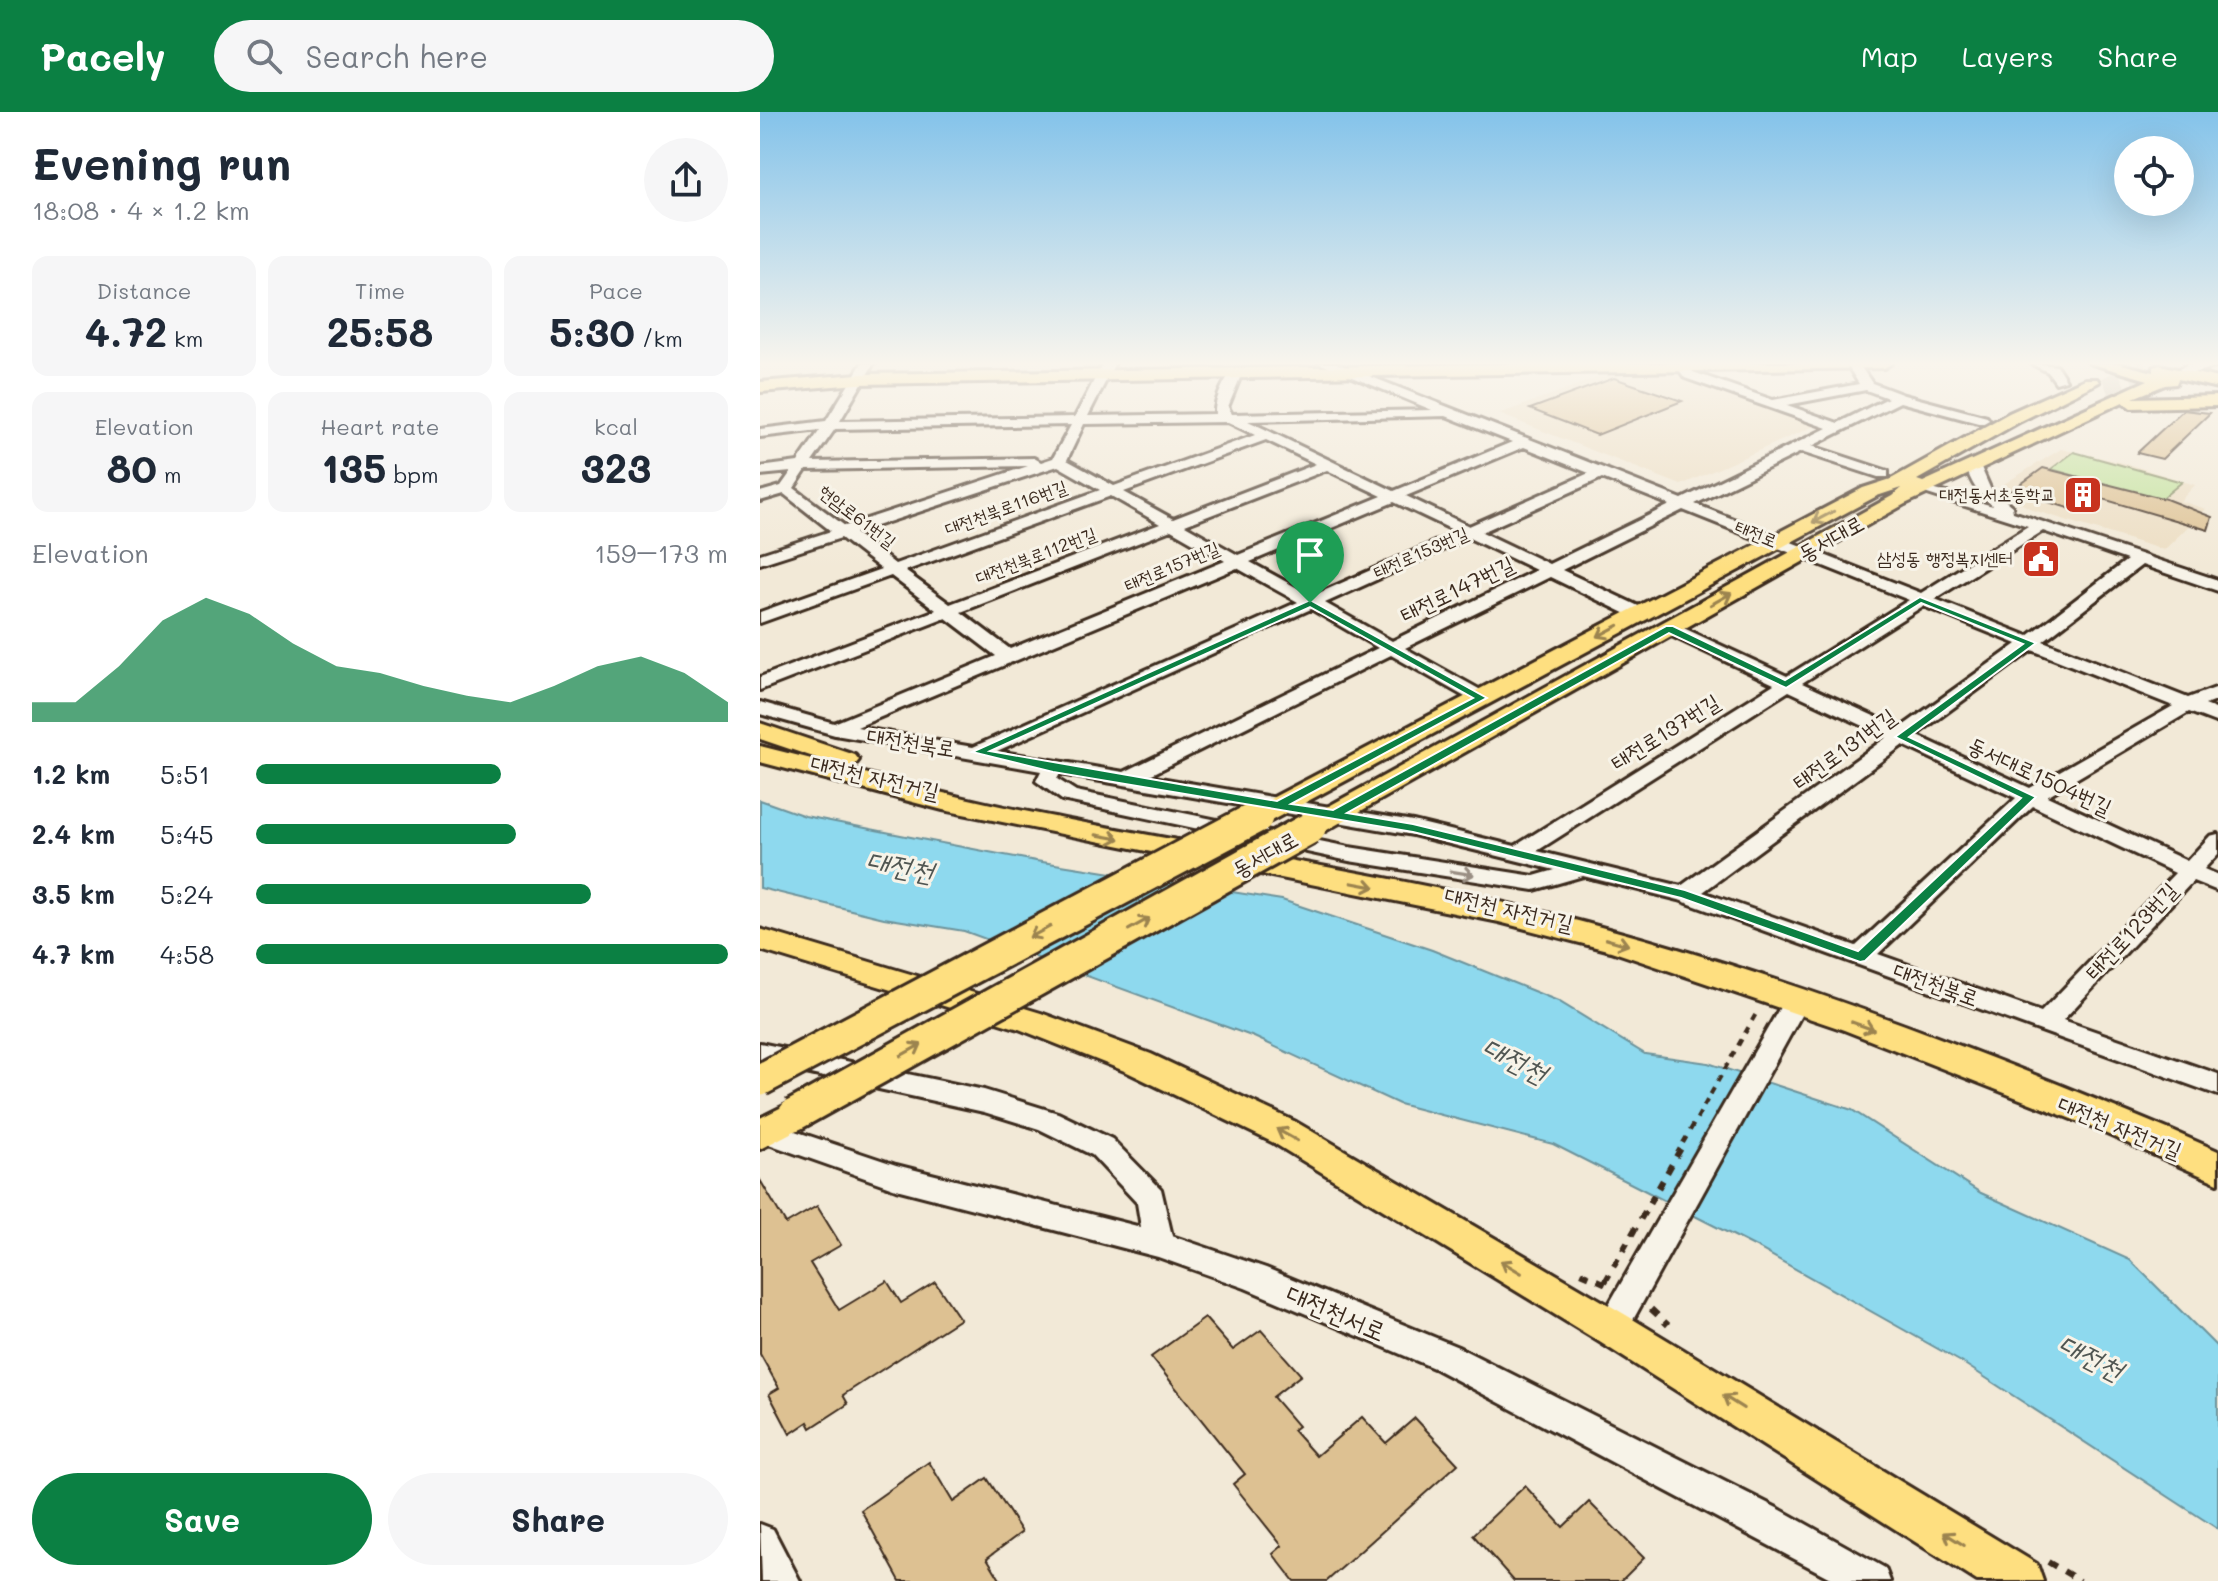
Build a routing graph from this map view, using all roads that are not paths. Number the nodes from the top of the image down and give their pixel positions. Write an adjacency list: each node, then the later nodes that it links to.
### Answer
1 (826, 432): 16 (street, 현암로61번길)
2 (1075, 432): 13 (street)
3 (1256, 432): 10 (street)
4 (1498, 432): 11 (street, 태전로)
5 (1832, 432): 12 (street)
6 (1961, 432): 19 (main road)
7 (1989, 432): 23 (main road, 동서대로)
8 (2012, 432): 26 (main road, 동서대로)
9 (2044, 432): 15 (main road)
10 (1265, 436): 14 (street); 21 (street, 대전천북로116번길)
11 (1524, 442): 18 (street, 태전로); 25 (street, 태전로157번길)
12 (1801, 447): 19 (street); 27 (street)
13 (1059, 461): 16 (street); 21 (street); 30 (street)
14 (1326, 465): 25 (street); 28 (street, 대전천북로112번길)
15 (1973, 465): 22 (main road); 29 (street)
16 (802, 466): 17 (street); 20 (street, 현암로61번길)
17 (760, 471)
18 (1601, 473): 27 (street, 태전로); 31 (street, 태전로153번길)
19 (1883, 474): 23 (main road)
20 (786, 489): 24 (street); 30 (street, 현암로61번길)
21 (1112, 491): 28 (street); 37 (street, 대전천북로116번길)
22 (1925, 491): 26 (main road); 29 (street)
23 (1870, 492): 32 (main road, 동서대로, one-way to 32)
24 (760, 497)
25 (1392, 497): 31 (street); 36 (street, 태전로157번길)
26 (1899, 500): 33 (main road, 동서대로)
27 (1681, 505): 32 (street, 태전로); 38 (street, 태전로147번길)
28 (1172, 525): 36 (street); 42 (street, 대전천북로112번길)
29 (2041, 525): 35 (street); 40 (street)
30 (843, 532): 34 (street); 37 (street, 현암로61번길)
31 (1467, 533): 38 (street); 41 (street, 태전로153번길)
32 (1776, 542): 33 (street, 태전로); 43 (main road, 동서대로)
33 (1804, 553): 40 (street, 태전로); 45 (main road, 동서대로, one-way to 33)
34 (760, 559)
35 (2138, 560): 39 (street); 46 (street)
36 (1236, 562): 41 (street); 48 (street, 태전로157번길)
37 (893, 570): 42 (street, 현암로61번길); 44 (street, 대전천북로116번길)
38 (1547, 571): 43 (street); 47 (street, 태전로147번길)
39 (2218, 586)
40 (1920, 600): 46 (street, 태전로); 50 (street, 태전로137번길)
41 (1310, 603): 47 (street); 59 (street, 태전로153번길)
42 (949, 611): 48 (street, 현암로61번길); 49 (street, 대전천북로112번길)
43 (1641, 614): 52 (main road, 동서대로, one-way to 52)
44 (760, 618)
45 (1669, 628): 50 (street, 동서대로1504번길); 65 (main road, 동서대로)
46 (2030, 643): 53 (street, 태전로); 58 (street, 태전로131번길)
47 (1390, 649): 52 (street); 62 (street, 태전로147번길)
48 (1009, 657): 56 (street, 태전로157번길)
49 (760, 684)
50 (1786, 684): 58 (street, 동서대로1504번길); 68 (street, 태전로137번길)
51 (2218, 693): 53 (street)
52 (1481, 698): 64 (main road, 동서대로)
53 (2188, 705): 55 (street, 태전로); 63 (street)
54 (760, 708): 56 (street, 대전천북로)
55 (2218, 717)
56 (835, 729): 59 (street, 대전천북로)
57 (760, 731): 66 (main road)
58 (1901, 737): 63 (street, 동서대로1504번길); 72 (street, 태전로131번길)
59 (978, 752): 61 (street, 대전천북로)
60 (760, 754): 66 (main road)
61 (1053, 768): 62 (street, 대전천북로); 69 (street, one-way to 69)
62 (1124, 780): 64 (street, 대전천북로)
63 (2030, 797): 70 (street, 동서대로1504번길); 74 (street)
64 (1268, 811): 65 (street, 대전천북로); 78 (main road, 동서대로, one-way to 78, bridge)
65 (1323, 821): 68 (street, 대전천북로); 80 (main road, 동서대로, one-way to 65, bridge)
66 (1050, 827): 75 (main road, one-way to 75)
67 (2218, 841): 70 (street, 태전로123번길)
68 (1517, 854): 69 (street, 대전천북로)
69 (1582, 870): 72 (street, 대전천북로)
70 (2188, 871): 71 (street, 동서대로1504번길); 76 (street, 태전로123번길)
71 (2218, 884)
72 (1685, 894): 74 (street, 대전천북로)
73 (760, 939): 85 (main road, one-way to 73)
74 (1860, 957): 76 (street, 대전천북로)
75 (1796, 1001): 81 (main road, one-way to 81); 85 (street)
76 (2045, 1023): 79 (street, 대전천북로)
77 (760, 1053): 84 (street)
78 (760, 1080)
79 (2218, 1085)
80 (773, 1127): 84 (street, 대전천서로)
81 (2174, 1146): 82 (main road); 83 (main road)
82 (2218, 1156)
83 (2218, 1168)
84 (1158, 1244): 88 (street, 대전천서로)
85 (1612, 1328): 89 (main road, one-way to 85)
86 (760, 1542): 87 (street)
87 (782, 1581)
88 (1872, 1581)
89 (2020, 1581)

